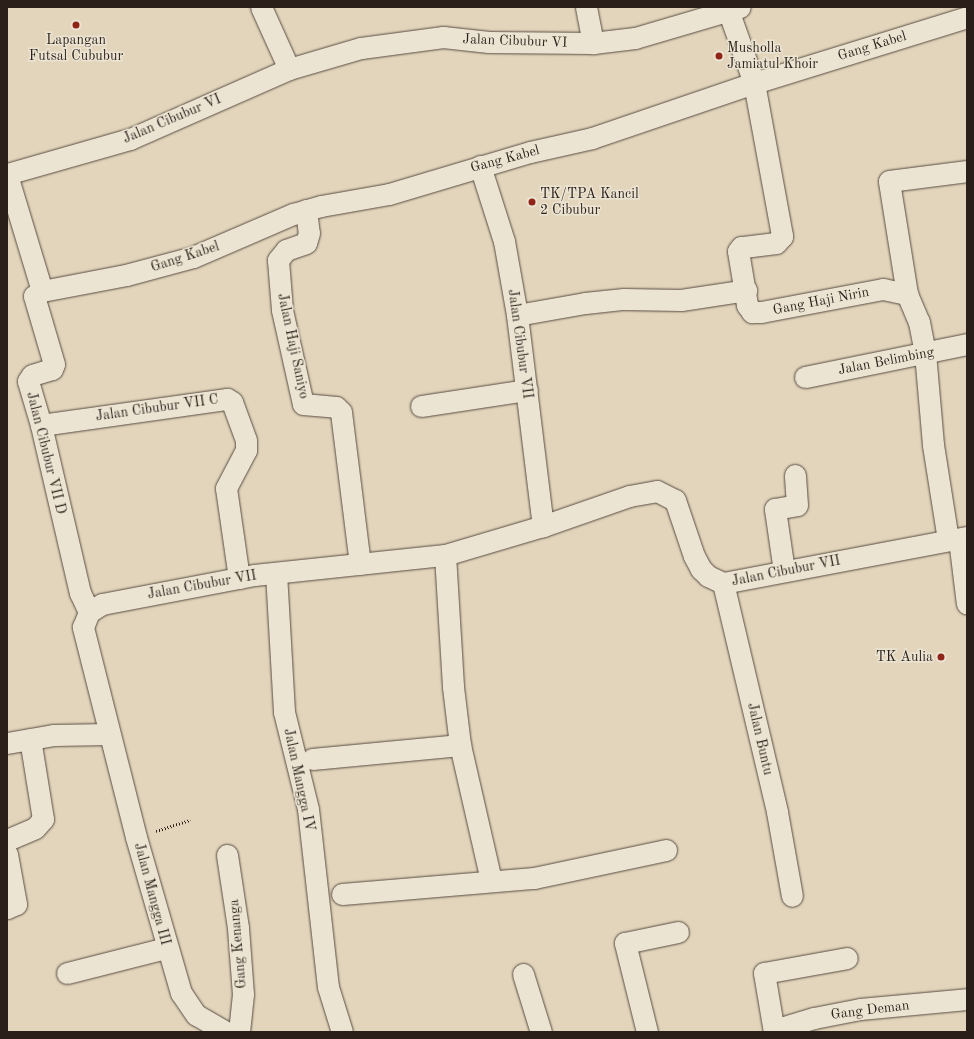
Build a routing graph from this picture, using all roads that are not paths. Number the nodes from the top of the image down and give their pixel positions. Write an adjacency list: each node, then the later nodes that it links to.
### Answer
1 (261, 7): 6 (street)
2 (586, 7): 5 (street)
3 (734, 9): 5 (street, Jalan Cibubur VI); 7 (street)
4 (967, 17): 7 (street, Gang Kabel)
5 (593, 43): 6 (street, Jalan Cibubur VI)
6 (289, 70): 10 (street, Jalan Cibubur VI)
7 (754, 83): 8 (street, Gang Kabel); 12 (street, Gang Haji Nirin)
8 (480, 166): 11 (street, Gang Kabel); 15 (street, Jalan Cibubur VII)
9 (967, 171): 14 (street)
10 (7, 175): 13 (street)
11 (306, 210): 13 (street, Gang Kabel); 26 (street, Jalan Haji Saniyo)
12 (746, 290): 14 (street, Gang Haji Nirin); 15 (street)
13 (42, 291): 21 (street, Jalan Cibubur VII D)
14 (907, 294): 17 (street)
15 (517, 315): 19 (street, Jalan Cibubur VII)
16 (967, 344): 17 (street, Jalan Belimbing)
17 (925, 354): 18 (street, Jalan Belimbing); 24 (street)
18 (806, 377)
19 (527, 390): 20 (street); 23 (street, Jalan Cibubur VII)
20 (421, 406)
21 (41, 424): 29 (street, Jalan Cibubur VII C); 32 (street, Jalan Cibubur VII D)
22 (795, 475): 27 (street)
23 (543, 526): 25 (street, Jalan Cibubur VII); 30 (street, Jalan Cibubur VII)
24 (958, 539): 27 (street, Jalan Cibubur VII); 31 (street)
25 (445, 555): 26 (street, Jalan Cibubur VII); 36 (street)
26 (360, 564): 28 (street, Jalan Cibubur VII)
27 (784, 570): 30 (street, Jalan Cibubur VII)
28 (276, 573): 29 (street, Jalan Cibubur VII); 55 (street, Jalan Mangga IV)
29 (239, 578): 32 (street, Jalan Cibubur VII)
30 (723, 583): 44 (street, Jalan Buntu)
31 (967, 604)
32 (89, 612): 33 (street)
33 (109, 734): 34 (street); 47 (street, Jalan Mangga III)
34 (30, 739): 35 (street); 38 (street)
35 (7, 743)
36 (460, 745): 37 (street); 42 (street)
37 (312, 759)
38 (7, 840)
39 (666, 850): 42 (street)
40 (7, 854): 45 (street)
41 (227, 855): 54 (street, Gang Kenanga)
42 (491, 880): 43 (street)
43 (342, 894)
44 (792, 896)
45 (7, 908)
46 (678, 932): 57 (street)
47 (166, 948): 49 (street); 53 (street, Jalan Mangga III)
48 (847, 958): 52 (street)
49 (67, 973)
50 (523, 974): 56 (street)
51 (967, 999): 52 (street, Gang Deman)
52 (774, 1031)
53 (226, 1032)
54 (239, 1032)
55 (342, 1032)
56 (541, 1032)
57 (648, 1032)

